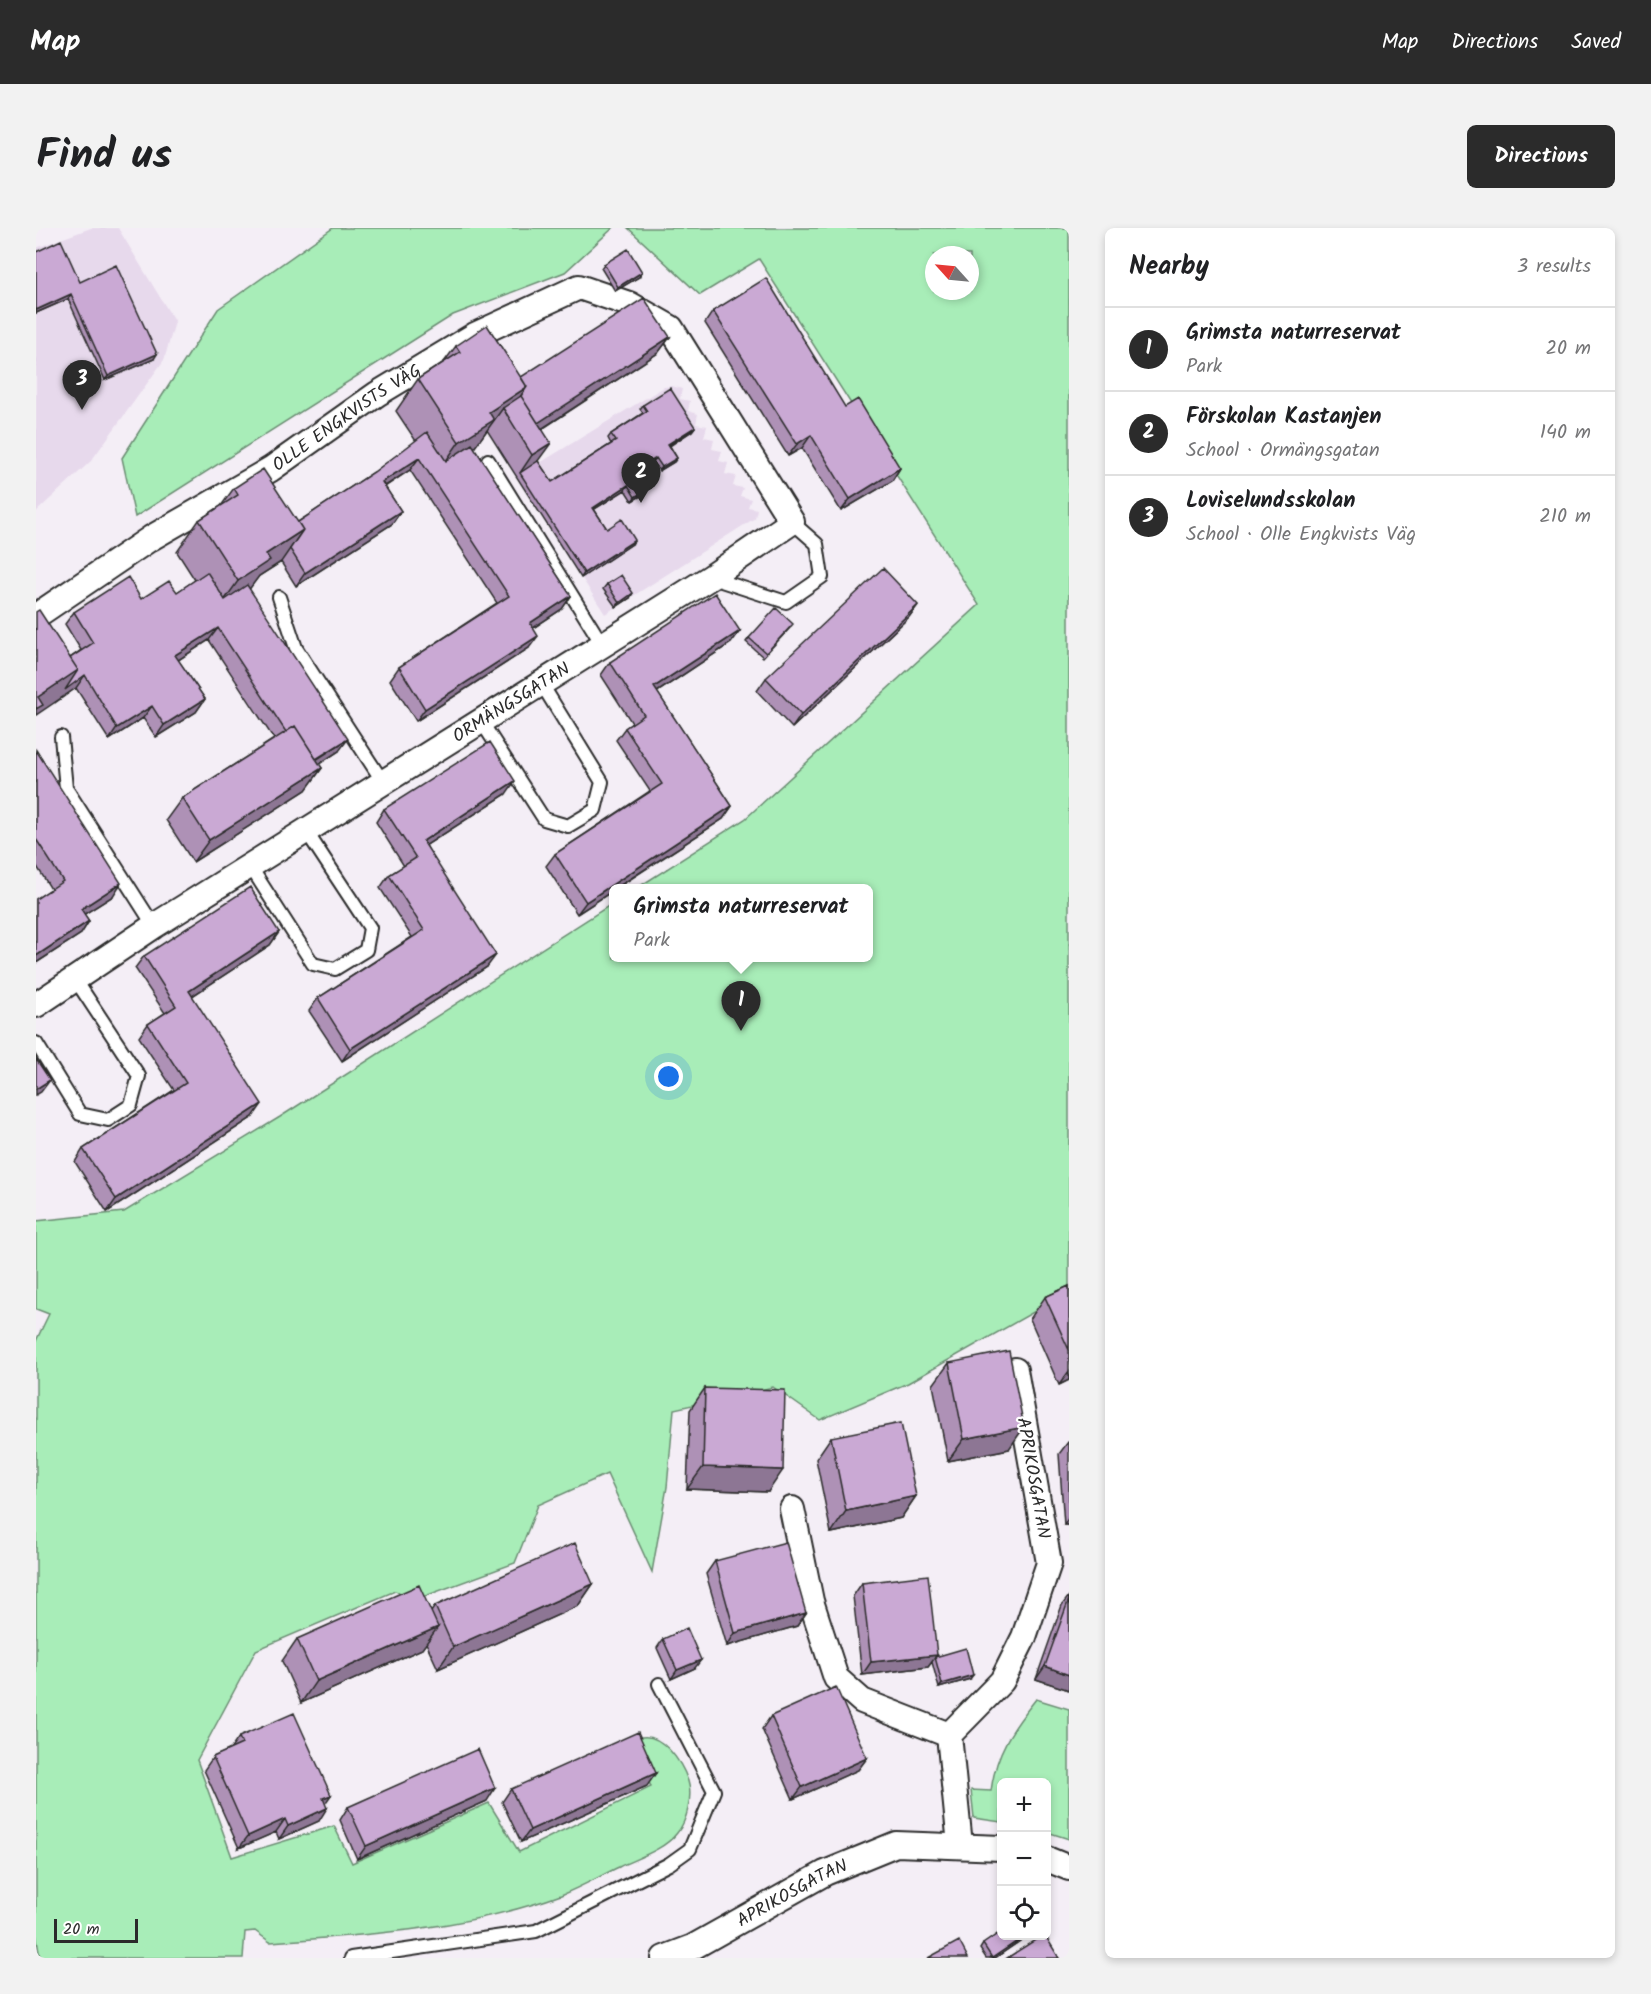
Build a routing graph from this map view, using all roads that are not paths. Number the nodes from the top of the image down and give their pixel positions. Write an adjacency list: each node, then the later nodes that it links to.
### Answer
1 (488, 460): 6 (lane)
2 (792, 522): 3 (street, ORMÄNGSGATAN); 3 (lane); 5 (street, OLLE ENGKVISTS VÄG)
3 (711, 577): 6 (street, ORMÄNGSGATAN)
4 (279, 597): 10 (lane)
5 (36, 616)
6 (602, 644): 7 (street, ORMÄNGSGATAN)
7 (541, 683): 8 (street, ORMÄNGSGATAN); 8 (lane)
8 (481, 721): 10 (street, ORMÄNGSGATAN)
9 (61, 737): 13 (lane)
10 (383, 782): 11 (street, ORMÄNGSGATAN)
11 (306, 831): 12 (street, ORMÄNGSGATAN); 12 (lane)
12 (250, 866): 13 (street, ORMÄNGSGATAN)
13 (154, 926): 14 (street, ORMÄNGSGATAN)
14 (75, 979): 15 (street, ORMÄNGSGATAN); 16 (lane)
15 (36, 1005)
16 (36, 1043)
17 (1015, 1370): 20 (street, APRIKOSGATAN)
18 (792, 1509): 20 (street)
19 (659, 1684): 25 (lane)
20 (949, 1735): 21 (street)
21 (960, 1845): 22 (street, APRIKOSGATAN); 26 (street, APRIKOSGATAN)
22 (997, 1848)
23 (1051, 1861): 24 (street)
24 (1069, 1868)
25 (351, 1958)
26 (664, 1958)

